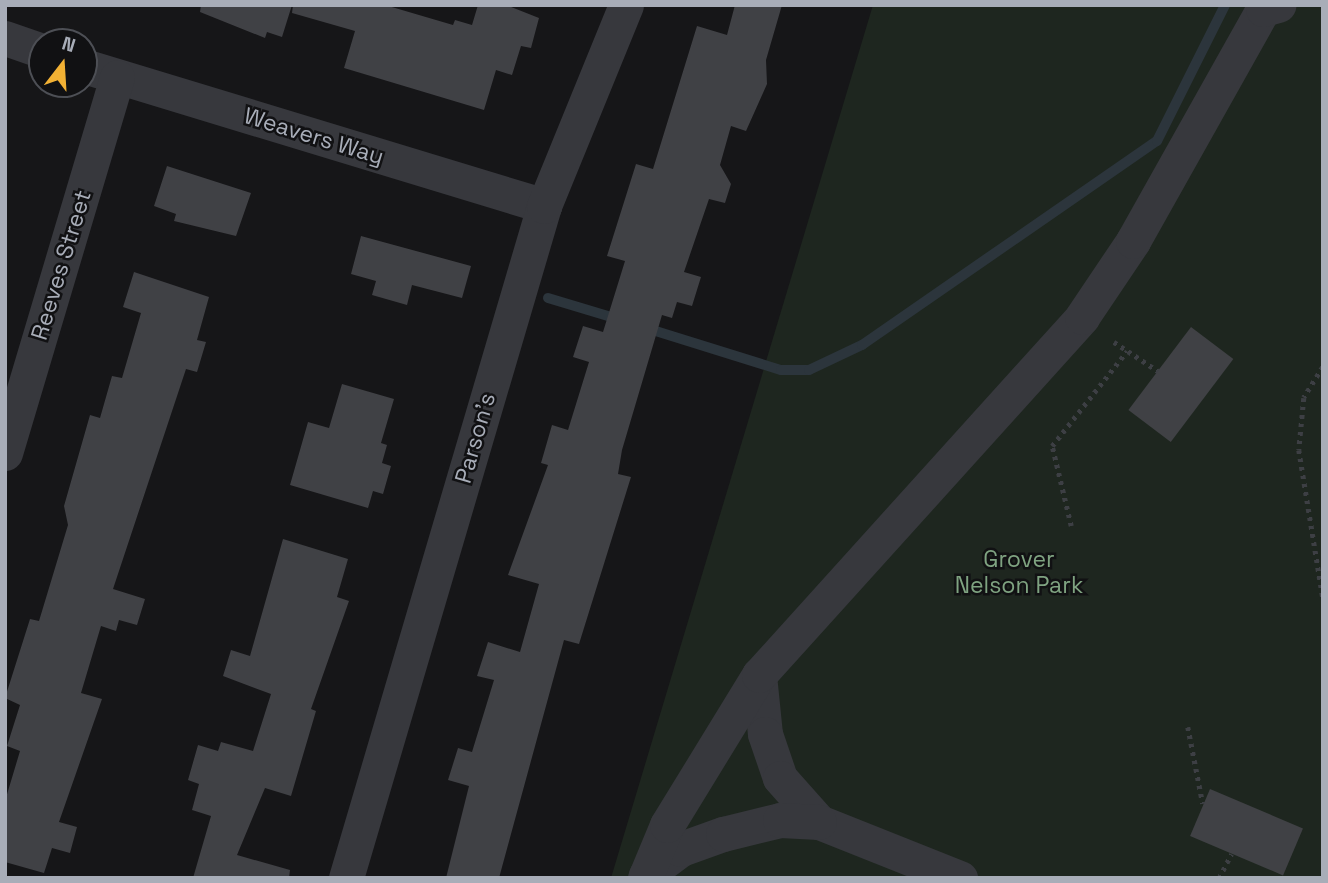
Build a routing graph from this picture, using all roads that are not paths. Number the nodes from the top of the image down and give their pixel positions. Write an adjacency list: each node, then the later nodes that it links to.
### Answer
1 (626, 5): 7 (street, Parson's)
2 (1278, 5): 9 (street)
3 (5, 38): 4 (street)
4 (28, 46)
5 (98, 71): 6 (street, Weavers Way)
6 (117, 77): 7 (street, Weavers Way); 8 (street, Reeves Street)
7 (544, 206): 12 (street, Parson's)
8 (5, 453)
9 (759, 675): 10 (street); 11 (street)
10 (819, 822): 11 (street); 13 (street)
11 (645, 876)
12 (346, 878)
13 (960, 878)

